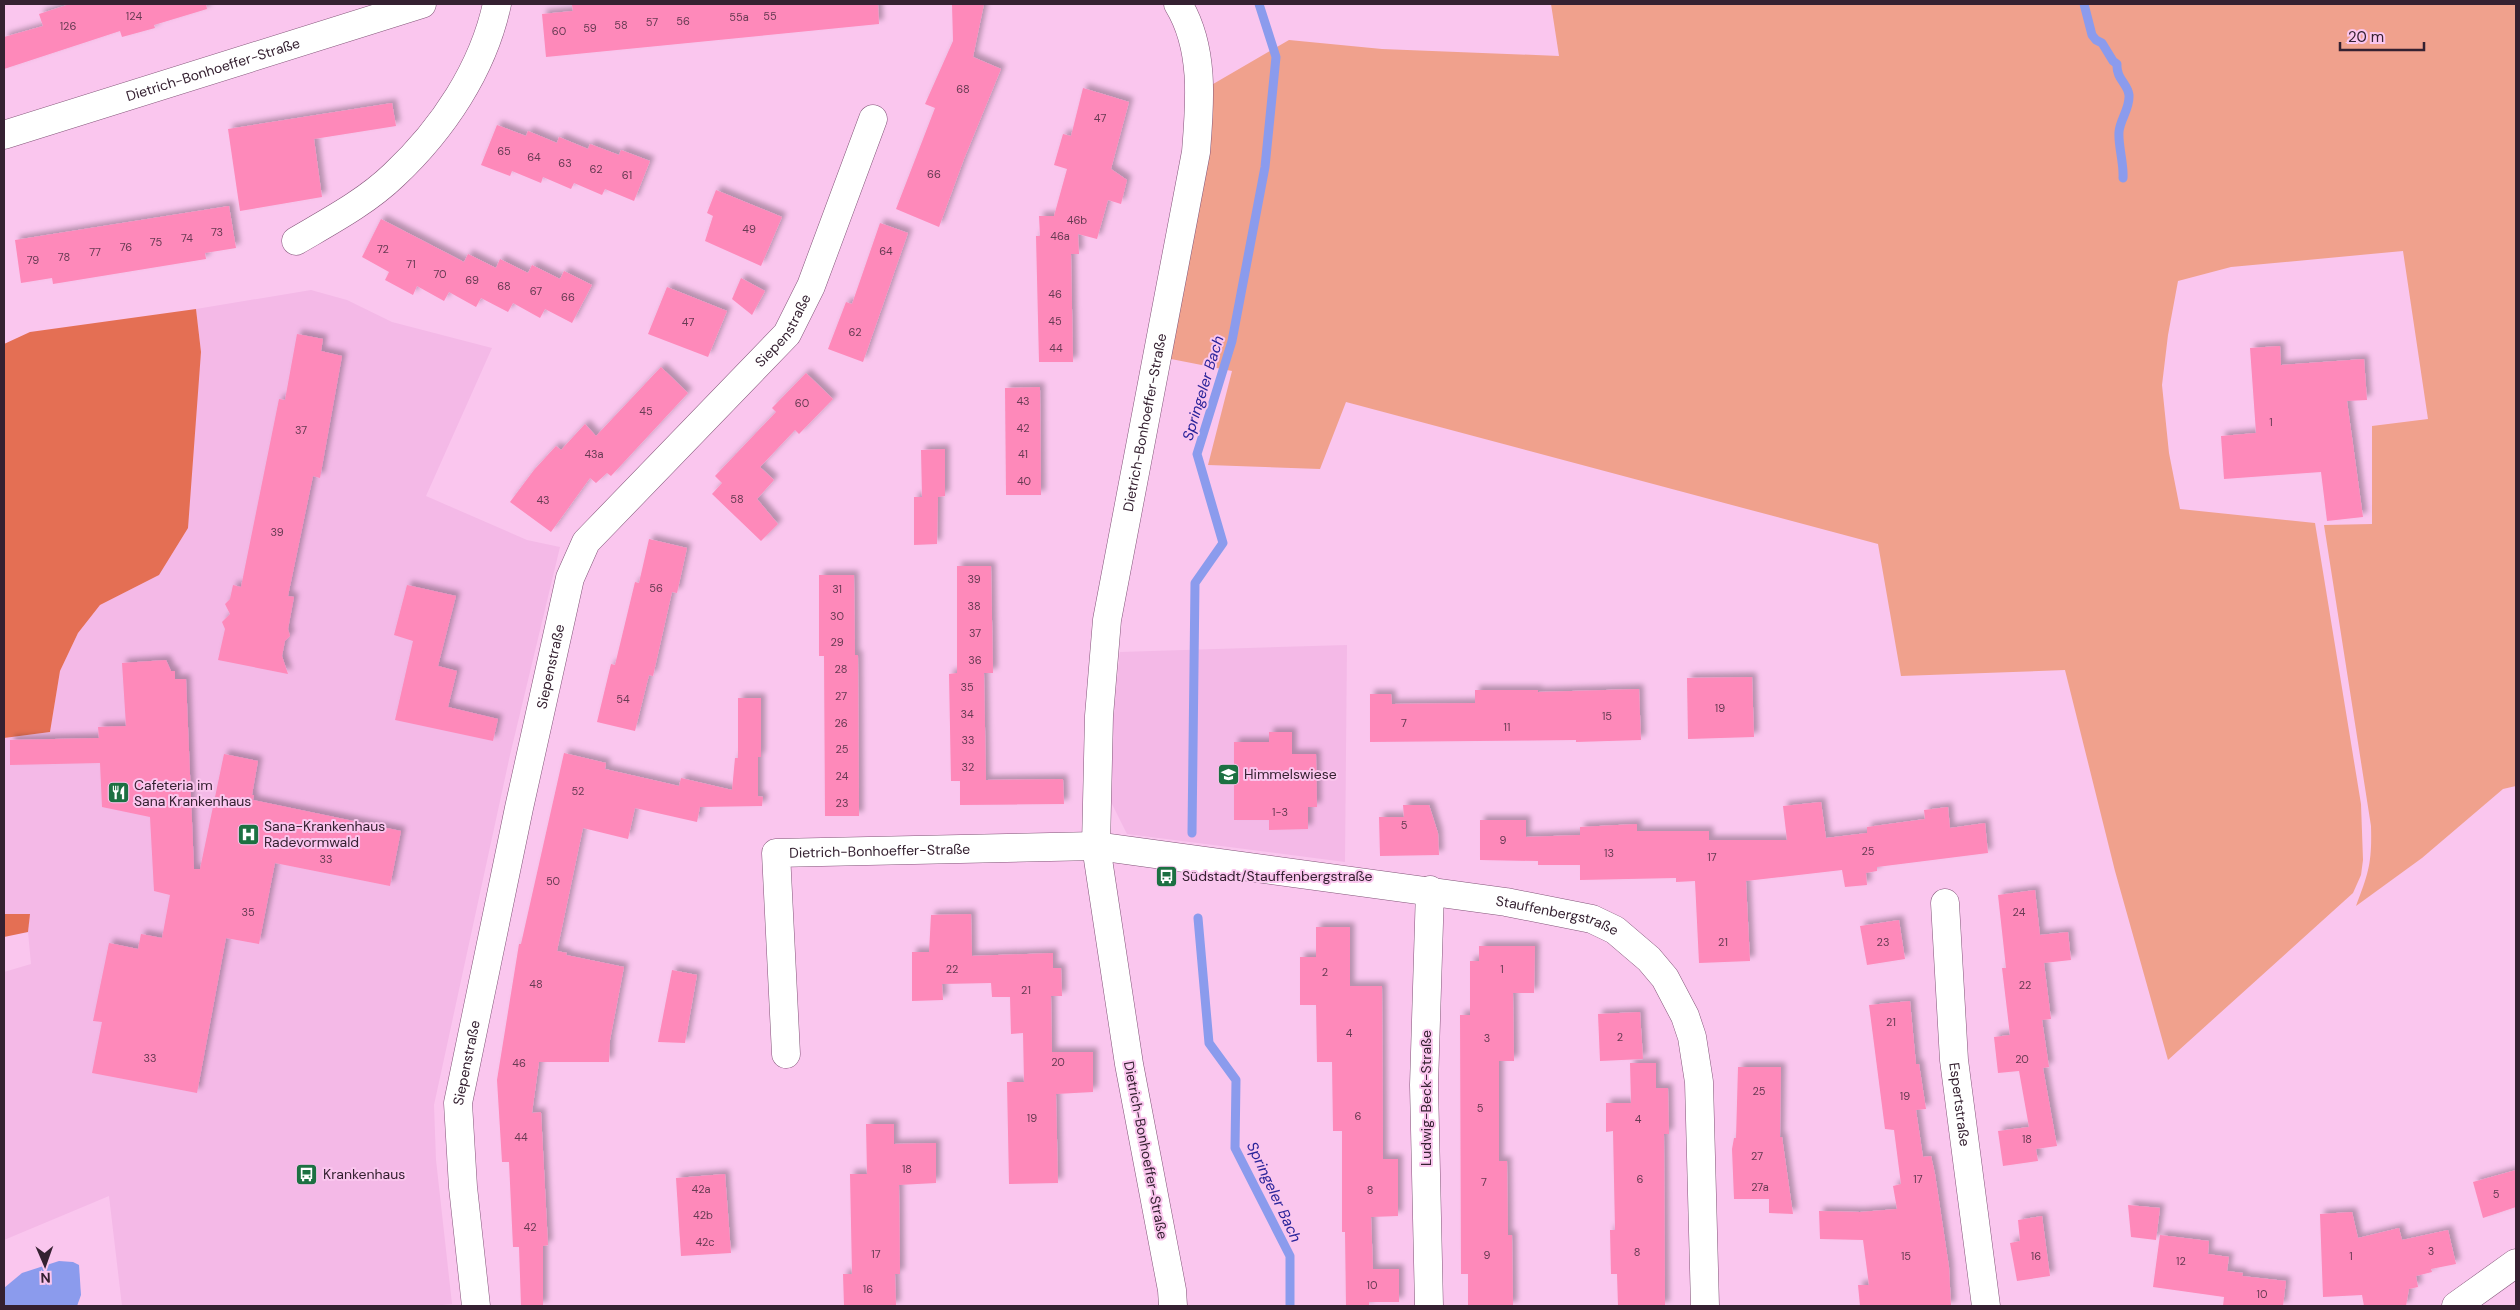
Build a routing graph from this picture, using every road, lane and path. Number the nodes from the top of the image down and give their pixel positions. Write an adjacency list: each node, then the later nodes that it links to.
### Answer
1 (422, 4): 5 (street, Dietrich-Bonhoeffer-Straße)
2 (497, 4): 6 (street)
3 (1178, 4): 7 (street, Dietrich-Bonhoeffer-Straße)
4 (873, 119): 12 (street, Siepenstraße)
5 (4, 135)
6 (296, 241)
7 (1096, 846): 8 (street, Stauffenbergstraße); 10 (street, Dietrich-Bonhoeffer-Straße); 13 (street, Dietrich-Bonhoeffer-Straße)
8 (1430, 890): 14 (street, Ludwig-Beck-Straße); 15 (street, Stauffenbergstraße)
9 (1945, 903): 16 (street, Espertstraße)
10 (786, 1054)
11 (2516, 1264): 17 (street)
12 (476, 1306)
13 (1173, 1306)
14 (1429, 1306)
15 (1705, 1306)
16 (1986, 1306)
17 (2456, 1306)

